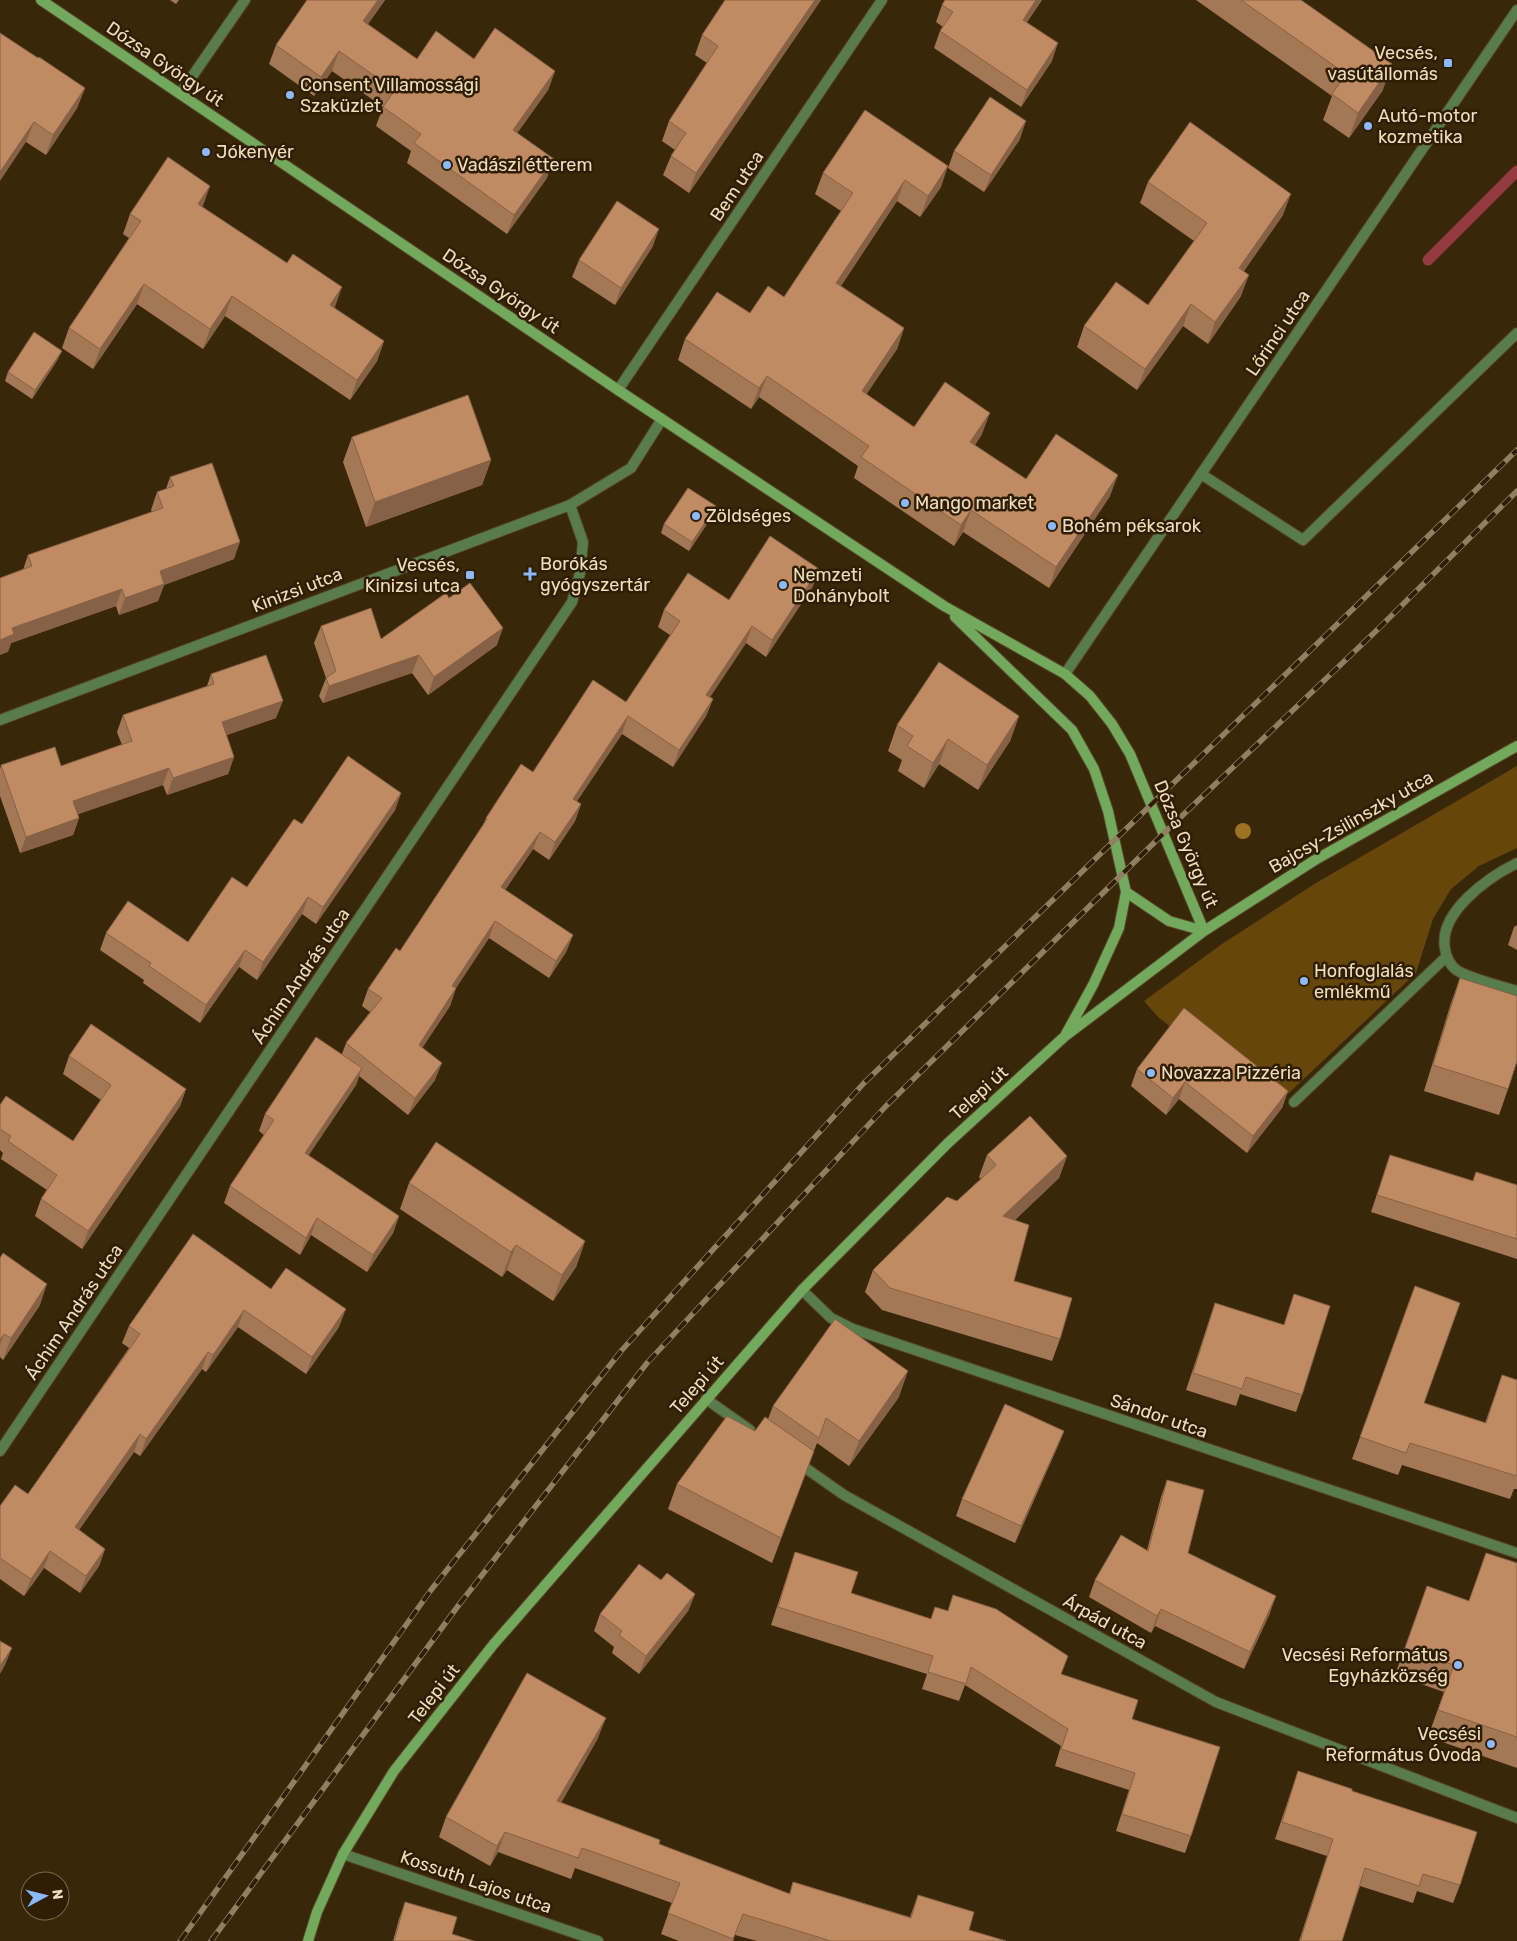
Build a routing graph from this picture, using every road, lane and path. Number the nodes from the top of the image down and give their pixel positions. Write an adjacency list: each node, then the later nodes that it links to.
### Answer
1 (41, 0): 5 (main road, Dózsa György út)
2 (245, 0): 5 (street)
3 (882, 0): 7 (street, Bem utca)
4 (1517, 10): 9 (street, Lőrinci utca)
5 (180, 94): 7 (main road, Dózsa György út)
6 (1517, 333): 9 (street)
7 (618, 390): 8 (main road, Dózsa György út)
8 (662, 419): 10 (street, Kinizsi utca); 11 (main road, Dózsa György út)
9 (1201, 474): 12 (street, Lőrinci utca)
10 (570, 505): 13 (street, Kinizsi utca); 25 (street, Áchim András utca)
11 (944, 606): 12 (main road, Dózsa György út); 16 (main road, Dózsa György út)
12 (1065, 674): 17 (main road, Dózsa György út)
13 (0, 720)
14 (1517, 746): 17 (main road, Bajcsy-Zsilinszky utca)
15 (1517, 863): 18 (street)
16 (1126, 892): 17 (main road, Dózsa György út); 20 (main road)
17 (1204, 931): 20 (main road, Telepi út)
18 (1446, 957): 19 (street); 21 (street)
19 (1517, 991)
20 (1064, 1037): 22 (main road, Telepi út)
21 (1294, 1102)
22 (802, 1290): 23 (main road, Telepi út); 27 (street, Sándor utca)
23 (706, 1399): 24 (street); 29 (main road, Telepi út)
24 (762, 1438)
25 (0, 1451)
26 (787, 1456): 28 (street, Árpád utca)
27 (1517, 1554)
28 (1517, 1818)
29 (343, 1854): 30 (main road, Telepi út); 31 (street, Kossuth Lajos utca)
30 (308, 1941)
31 (598, 1941)

